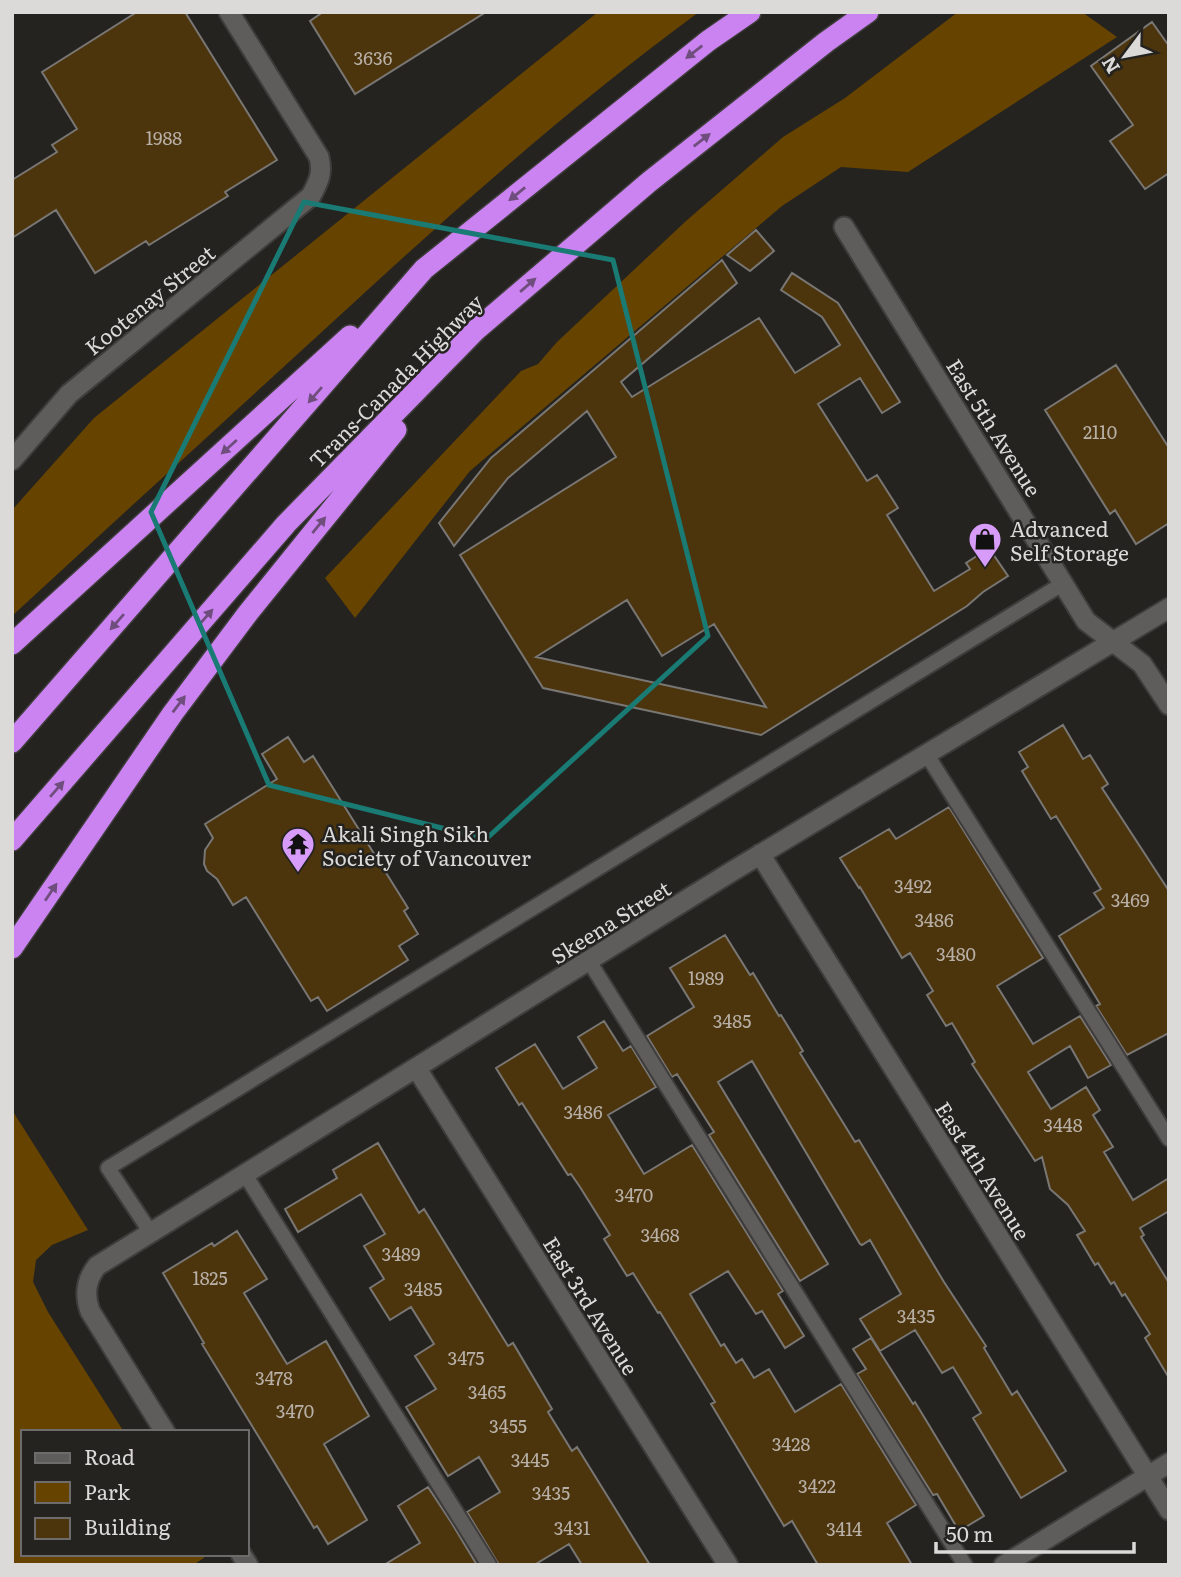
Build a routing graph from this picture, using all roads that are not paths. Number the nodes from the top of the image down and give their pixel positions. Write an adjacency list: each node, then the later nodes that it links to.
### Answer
1 (229, 12): 7 (street, Kootenay Street)
2 (750, 12): 5 (highway, Trans-Canada Highway, one-way to 5)
3 (868, 12): 6 (highway, Trans-Canada Highway, one-way to 3)
4 (844, 227): 8 (street, East 5th Avenue)
5 (424, 269): 11 (highway, one-way to 11); 13 (highway, Trans-Canada Highway, one-way to 13)
6 (476, 330): 15 (highway, Trans-Canada Highway, one-way to 6); 17 (highway, one-way to 6)
7 (12, 460)
8 (1064, 583): 10 (street, East 5th Avenue); 22 (lane)
9 (1169, 608): 10 (street, Skeena Street)
10 (1113, 642): 12 (street, East 5th Avenue); 14 (street, Skeena Street)
11 (12, 644)
12 (1169, 705)
13 (12, 742)
14 (927, 755): 16 (street, Skeena Street); 20 (lane)
15 (12, 840)
16 (760, 855): 18 (street, Skeena Street); 25 (street, East 4th Avenue)
17 (12, 948)
18 (589, 961): 19 (street, Skeena Street); 29 (lane)
19 (417, 1069): 21 (street, Skeena Street); 28 (street, East 3rd Avenue)
20 (1169, 1139)
21 (246, 1175): 22 (street, Skeena Street); 27 (lane)
22 (152, 1233): 23 (street, Skeena Street)
23 (164, 1430)
24 (1169, 1463): 25 (street)
25 (1147, 1476): 26 (street, East 4th Avenue); 30 (street)
26 (1169, 1510)
27 (489, 1565)
28 (729, 1565)
29 (965, 1565)
30 (1004, 1565)

